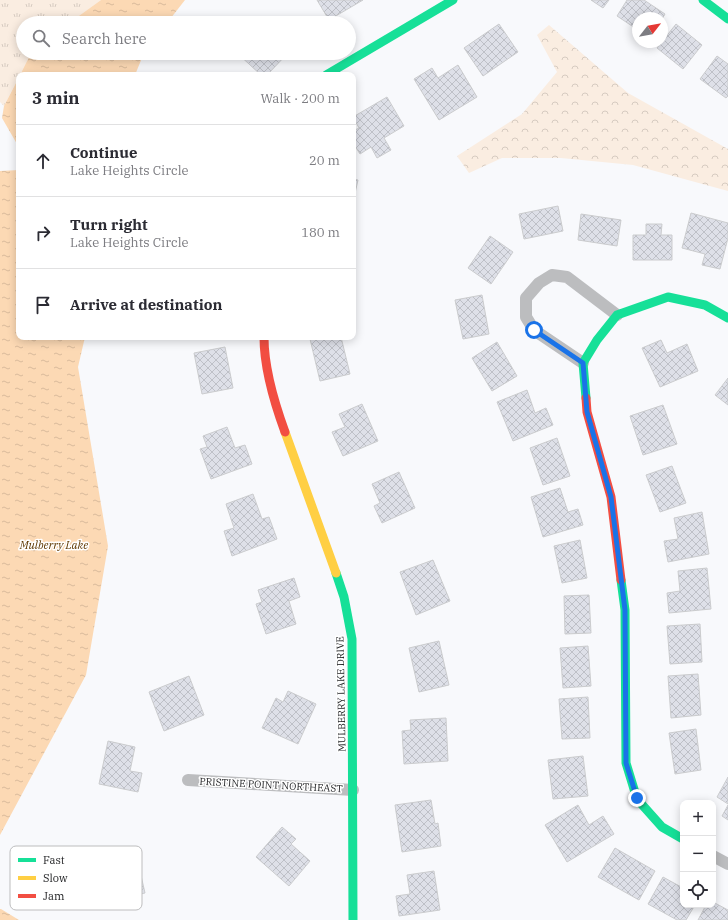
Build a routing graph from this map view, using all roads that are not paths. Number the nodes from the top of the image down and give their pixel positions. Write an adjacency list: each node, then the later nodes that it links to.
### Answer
1 (453, 0): 4 (street)
2 (703, 0): 3 (street)
3 (728, 19)
4 (356, 57)
5 (351, 60): 6 (street)
6 (331, 72)
7 (617, 315): 8 (street); 10 (street); 10 (street)
8 (728, 318)
9 (264, 340): 12 (street, MULBERRY LAKE DRIVE)
10 (583, 363): 13 (street)
11 (188, 780): 12 (street, PRISTINE POINT NORTHEAST)
12 (353, 790): 16 (street, MULBERRY LAKE DRIVE)
13 (680, 837)
14 (716, 858): 15 (street)
15 (728, 864)
16 (353, 920)

